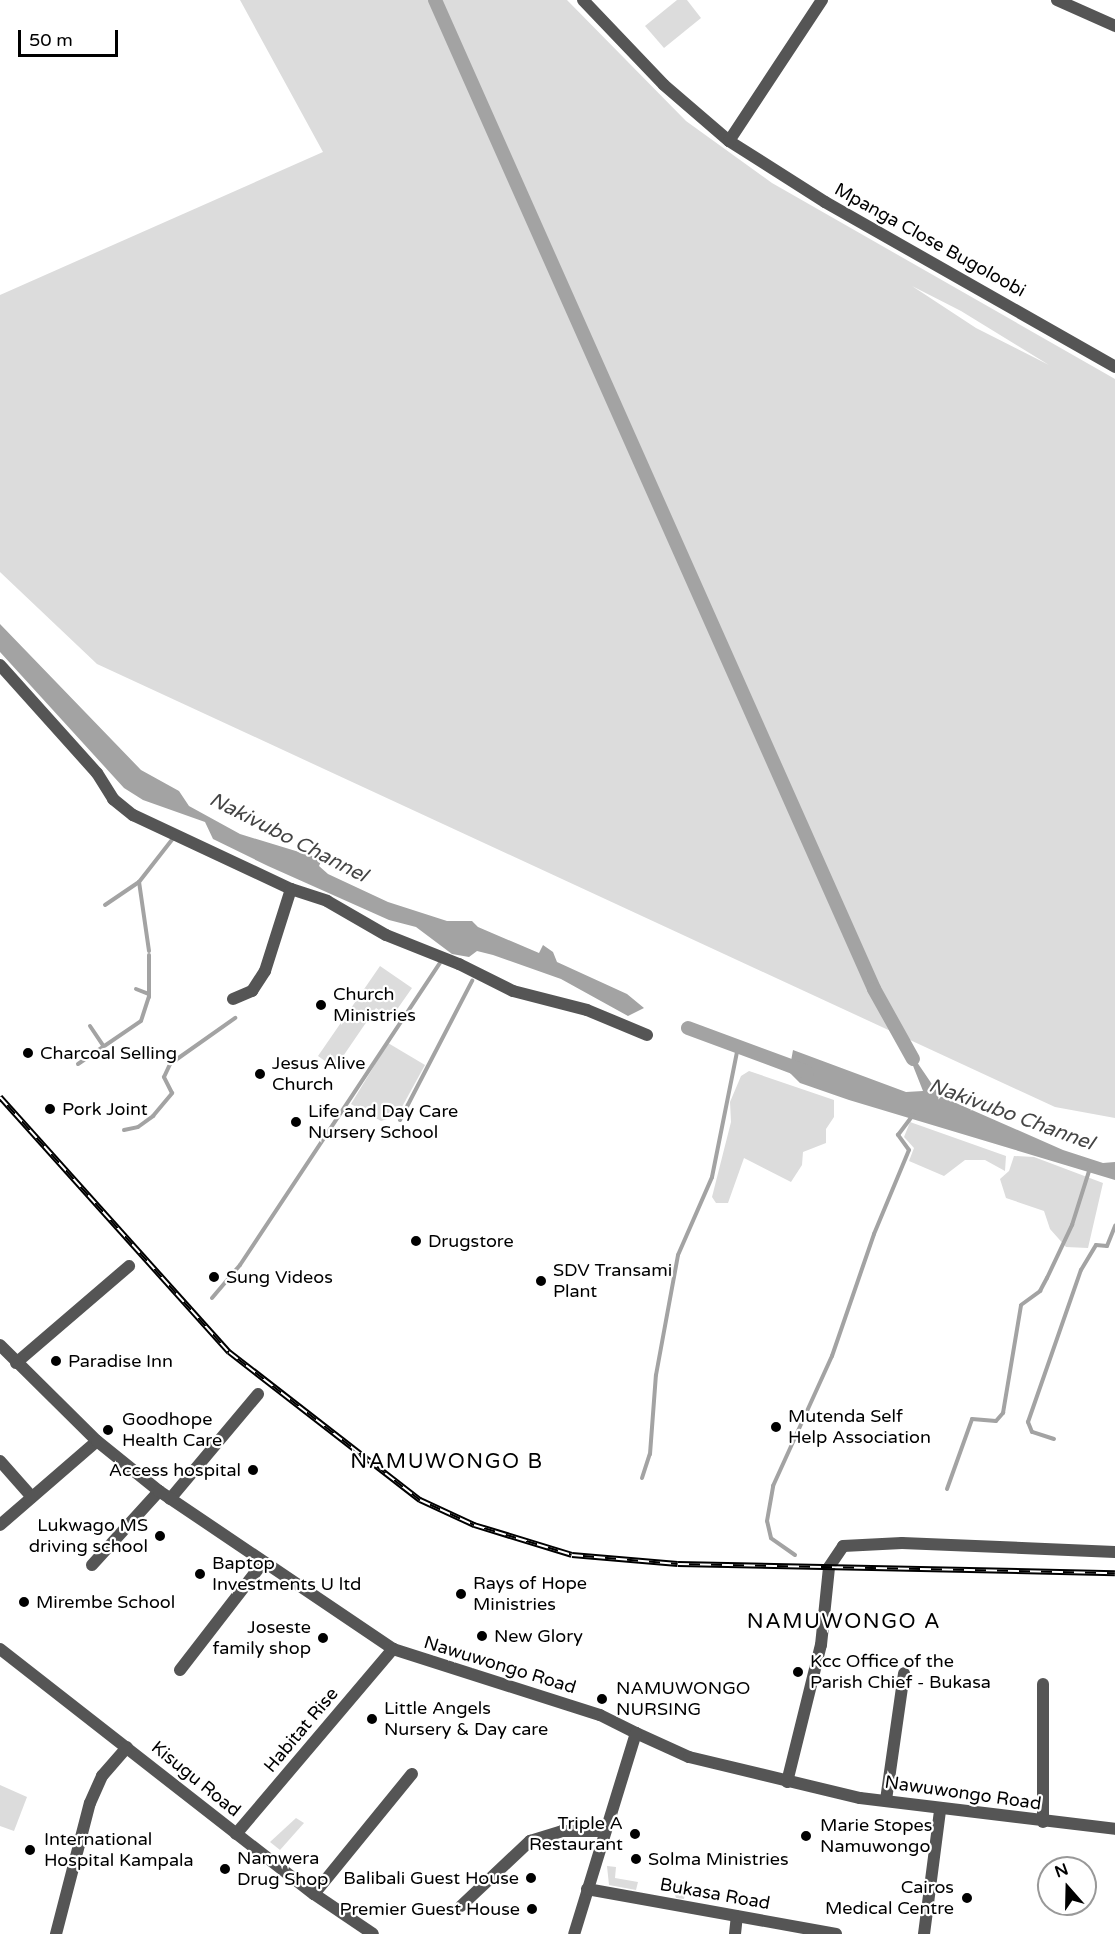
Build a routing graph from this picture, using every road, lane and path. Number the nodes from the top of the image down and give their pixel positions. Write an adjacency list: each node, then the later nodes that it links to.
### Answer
1 (583, 0): 5 (street, Mpanga Close Bugoloobi)
2 (822, 0): 5 (street)
3 (1057, 0): 4 (street)
4 (1115, 26)
5 (729, 141): 6 (street, Mpanga Close Bugoloobi)
6 (1115, 367)
7 (0, 665): 8 (street)
8 (291, 889): 9 (street); 10 (street)
9 (233, 999)
10 (647, 1035)
11 (129, 1266): 13 (street)
12 (0, 1345): 13 (street, Nawuwongo Road)
13 (16, 1363): 15 (street, Nawuwongo Road)
14 (258, 1394): 19 (street)
15 (97, 1441): 17 (street, Nawuwongo Road); 18 (street)
16 (0, 1461): 18 (street)
17 (159, 1491): 19 (street, Nawuwongo Road); 23 (street)
18 (32, 1497): 20 (street)
19 (170, 1499): 22 (street, Nawuwongo Road)
20 (0, 1525)
21 (1115, 1552): 32 (street)
22 (262, 1564): 25 (street, Nawuwongo Road); 26 (street)
23 (92, 1565)
24 (0, 1649): 30 (street, Kisugu Road)
25 (393, 1649): 29 (street, Nawuwongo Road); 38 (street, Habitat Rise)
26 (180, 1670)
27 (904, 1673): 33 (street)
28 (1042, 1684): 35 (street)
29 (636, 1733): 32 (street, Nawuwongo Road); 37 (street)
30 (127, 1747): 38 (street, Kisugu Road); 43 (street)
31 (412, 1774): 40 (street)
32 (787, 1782): 33 (street, Nawuwongo Road)
33 (886, 1800): 34 (street, Nawuwongo Road)
34 (940, 1810): 35 (street, Nawuwongo Road); 48 (street)
35 (1043, 1822): 36 (street, Nawuwongo Road)
36 (1115, 1829)
37 (603, 1831): 39 (street); 41 (street)
38 (236, 1834): 40 (street, Kisugu Road)
39 (587, 1889): 42 (street, Bukasa Road); 45 (street)
40 (314, 1894): 44 (street, Kisugu Road)
41 (461, 1905)
42 (738, 1916): 46 (street); 47 (street, Bukasa Road)
43 (56, 1934)
44 (373, 1934)
45 (574, 1934)
46 (735, 1934)
47 (836, 1934)
48 (924, 1934)

